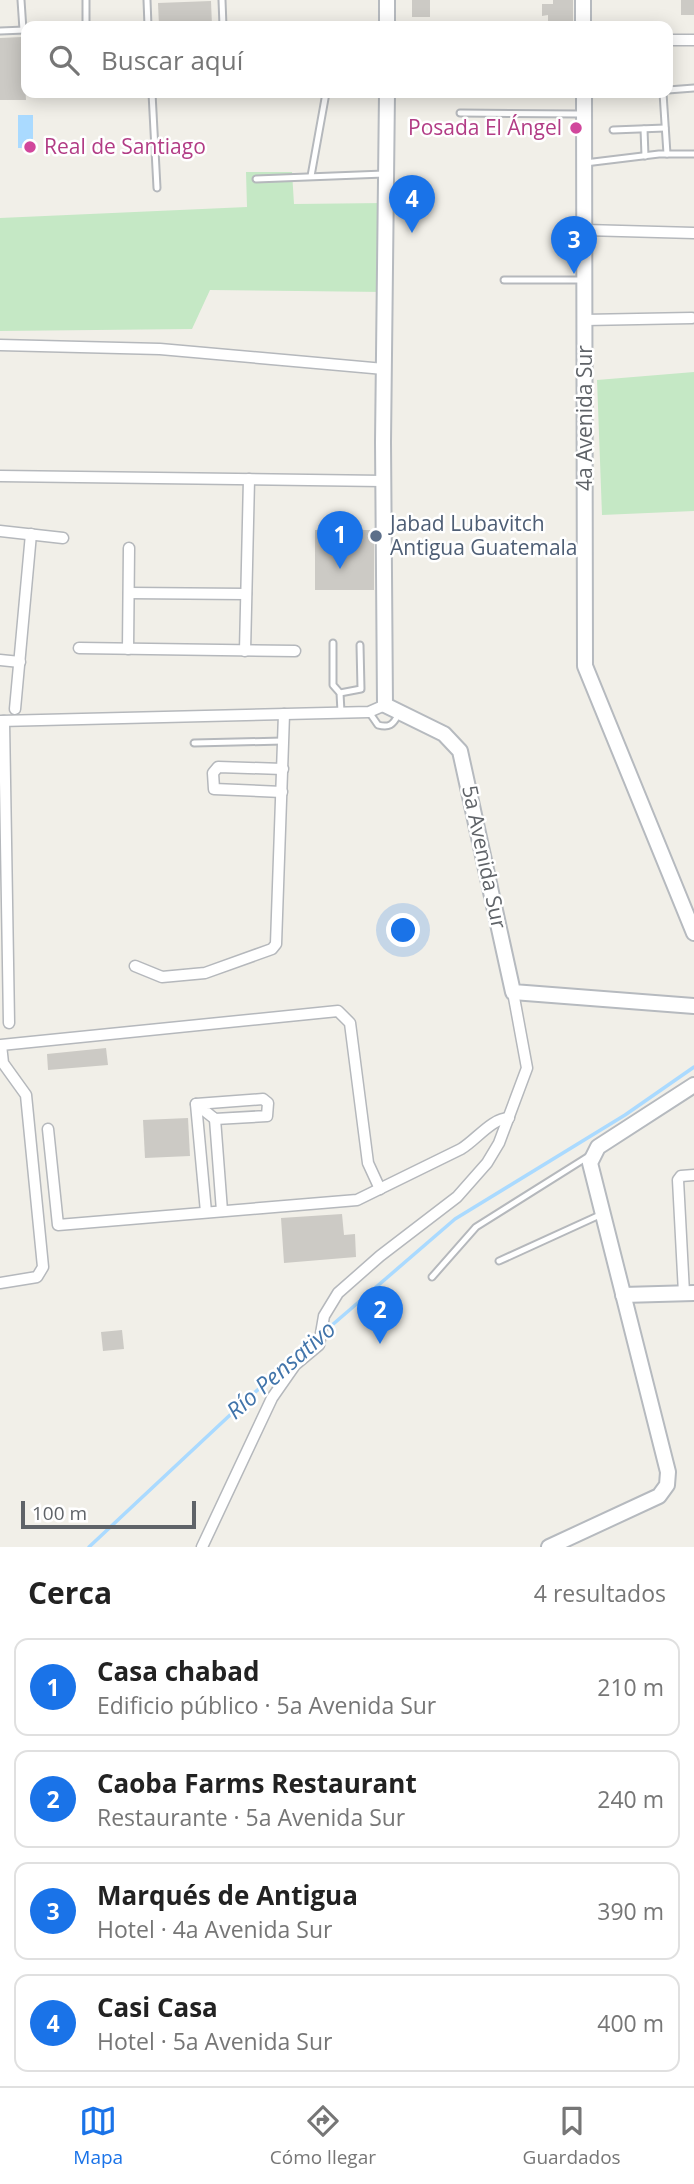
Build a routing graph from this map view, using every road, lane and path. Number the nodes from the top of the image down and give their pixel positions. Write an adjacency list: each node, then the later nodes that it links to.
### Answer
1 (21, 0): 7 (lane)
2 (86, 0): 8 (lane)
3 (146, 0): 9 (lane)
4 (222, 0): 10 (lane)
5 (387, 0): 11 (street)
6 (583, 0): 12 (street)
7 (24, 21)
8 (86, 21)
9 (148, 21)
10 (223, 21)
11 (387, 21)
12 (583, 21)
13 (21, 30): 14 (lane)
14 (0, 31)
15 (673, 40): 16 (street)
16 (694, 40)
17 (694, 88): 18 (lane); 19 (lane)
18 (673, 90)
19 (694, 97)
20 (152, 98): 37 (lane)
21 (325, 98): 35 (lane)
22 (387, 98): 34 (street)
23 (584, 98): 26 (street, 4a Avenida Sur)
24 (666, 98): 27 (lane)
25 (460, 113): 26 (lane)
26 (584, 114): 33 (street, 4a Avenida Sur)
27 (665, 128): 28 (lane); 31 (lane)
28 (644, 129): 29 (lane); 32 (lane)
29 (614, 130)
30 (694, 154): 31 (lane)
31 (667, 155): 32 (lane)
32 (645, 156): 33 (lane)
33 (585, 163): 38 (street, 4a Avenida Sur)
34 (387, 174): 35 (lane); 45 (street)
35 (311, 176): 36 (lane)
36 (256, 179)
37 (157, 188)
38 (585, 230): 39 (street); 41 (street, 4a Avenida Sur)
39 (694, 233)
40 (504, 280): 41 (lane)
41 (584, 280): 43 (street, 4a Avenida Sur)
42 (692, 318): 43 (street)
43 (584, 320): 75 (street, 4a Avenida Sur)
44 (0, 345): 45 (street)
45 (384, 369): 48 (street)
46 (0, 476): 47 (street)
47 (249, 480): 48 (street); 54 (street)
48 (383, 481): 64 (street)
49 (0, 531): 50 (street)
50 (31, 534): 51 (street); 62 (street)
51 (63, 538)
52 (129, 548): 53 (street)
53 (129, 593): 54 (street); 58 (street)
54 (246, 594): 59 (street)
55 (332, 643): 63 (lane)
56 (360, 645): 63 (lane)
57 (79, 648): 58 (street)
58 (128, 649): 59 (street)
59 (245, 651): 60 (street)
60 (295, 651)
61 (0, 660): 62 (street)
62 (20, 662): 65 (street)
63 (340, 693): 66 (lane)
64 (385, 705): 67 (street); 68 (street, 5a Avenida Sur)
65 (15, 709)
66 (341, 712): 67 (street); 69 (street)
67 (369, 712): 68 (lane)
68 (400, 712): 77 (street, 5a Avenida Sur)
69 (284, 714): 70 (street); 71 (street)
70 (2, 721): 79 (street)
71 (283, 741): 72 (lane); 73 (street)
72 (194, 743)
73 (283, 769): 74 (street); 74 (street)
74 (282, 792): 76 (street)
75 (694, 933)
76 (135, 966)
77 (513, 992): 78 (street); 83 (street, 5a Avenida Sur)
78 (694, 1006)
79 (9, 1023)
80 (2, 1063): 88 (street); 94 (street)
81 (694, 1085): 86 (street)
82 (196, 1104): 84 (street); 84 (street); 90 (street)
83 (509, 1118): 88 (street); 97 (street, 5a Avenida Sur)
84 (215, 1119): 89 (street)
85 (48, 1129): 90 (street)
86 (592, 1154): 91 (street); 93 (lane)
87 (694, 1175): 95 (street)
88 (380, 1189): 89 (street)
89 (222, 1211): 90 (street)
90 (206, 1212)
91 (602, 1214): 92 (lane); 96 (street)
92 (499, 1261)
93 (432, 1277)
94 (0, 1283)
95 (689, 1293): 96 (street)
96 (623, 1295): 98 (street)
97 (202, 1547)
98 (549, 1547)

